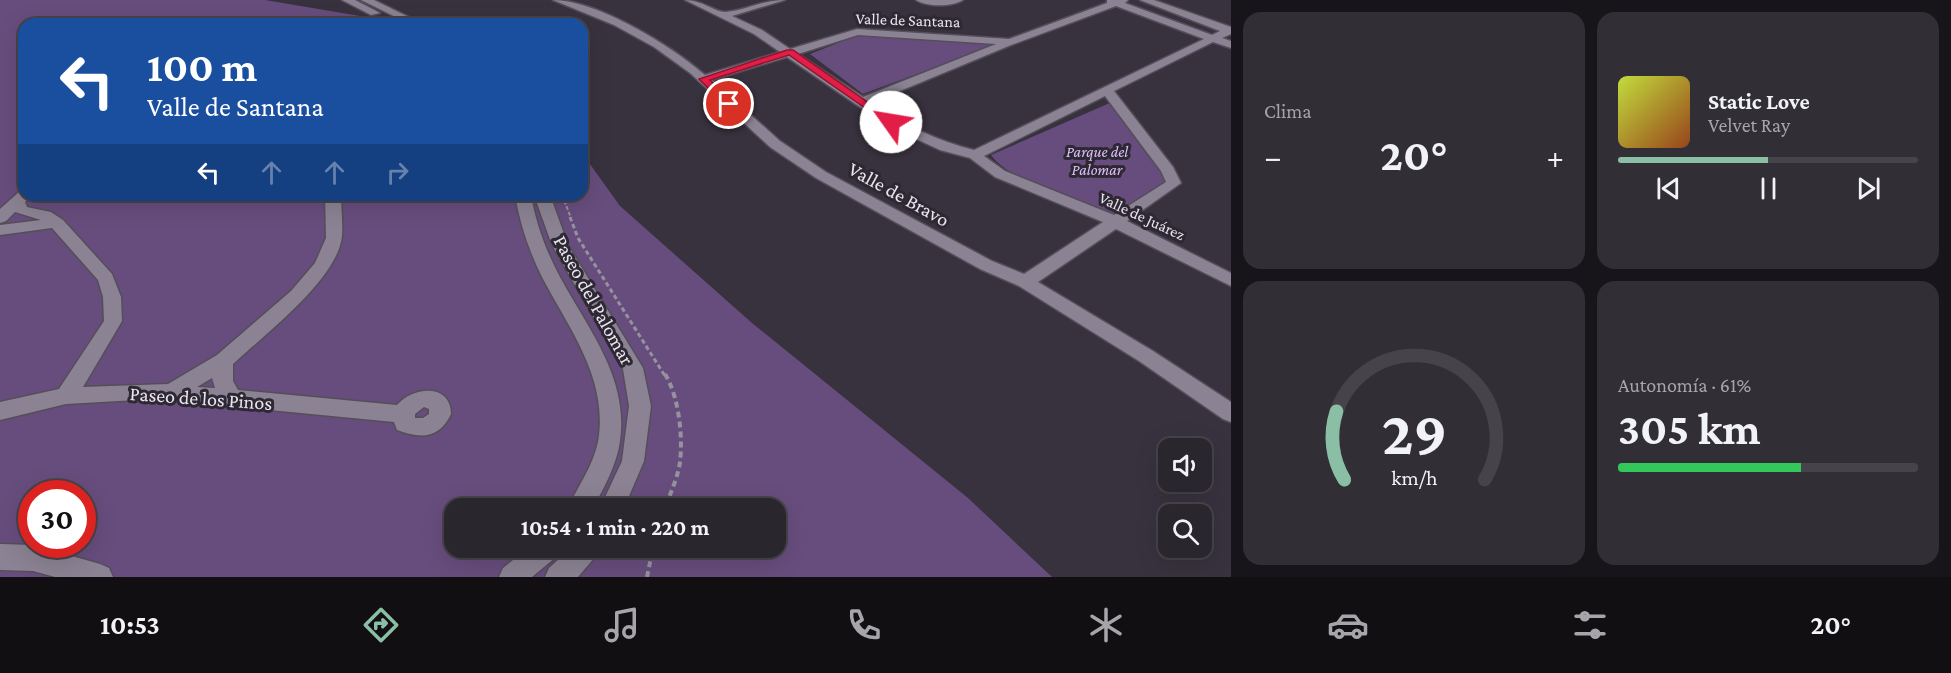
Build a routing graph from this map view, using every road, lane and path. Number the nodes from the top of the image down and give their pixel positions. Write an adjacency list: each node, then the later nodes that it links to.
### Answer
1 (347, 0): 11 (street)
2 (366, 0): 12 (street)
3 (558, 0): 17 (street, Valle de Bravo)
4 (690, 0): 10 (street, Valle de Juárez)
5 (780, 0): 10 (street)
6 (921, 0): 7 (street)
7 (958, 0)
8 (1145, 0): 13 (street)
9 (1119, 1): 13 (street); 14 (street, Valle de Santana)
10 (724, 15): 16 (street, Valle de Juárez)
11 (384, 18)
12 (405, 18)
13 (1225, 34): 15 (street); 18 (street)
14 (1010, 42): 16 (street, Valle de Santana); 19 (street, Valle de Santana)
15 (1231, 45)
16 (790, 52): 17 (street, Valle de Santana); 19 (street, Valle de Juárez)
17 (704, 79): 31 (street, Valle de Bravo)
18 (1107, 90): 20 (street); 27 (street)
19 (860, 103): 20 (street, Valle de Juárez)
20 (975, 155): 27 (street, Valle de Juárez)
21 (18, 201): 26 (street)
22 (21, 201): 28 (street)
23 (333, 201): 34 (street)
24 (524, 201): 33 (street, Paseo del Palomar)
25 (544, 201): 32 (street, Paseo del Palomar)
26 (0, 218)
27 (1114, 221): 30 (street, Valle de Juárez); 31 (street)
28 (57, 223): 29 (street); 36 (street)
29 (0, 230)
30 (1231, 280)
31 (1025, 282): 39 (street, Valle de Bravo)
32 (587, 288): 33 (street); 42 (street, Paseo del Palomar)
33 (563, 297): 41 (street, Paseo del Palomar)
34 (224, 360): 35 (street); 37 (street)
35 (170, 393): 36 (street, Paseo de los Pinos); 37 (street, Paseo de los Pinos)
36 (66, 396): 38 (street, Paseo de los Pinos)
37 (233, 399): 40 (street, Paseo de los Pinos)
38 (0, 411)
39 (1231, 413)
40 (403, 414)
41 (585, 498)
42 (616, 498)
43 (0, 557): 47 (street)
44 (535, 558): 48 (street)
45 (579, 558): 49 (street)
46 (650, 558): 50 (path)
47 (100, 577)
48 (512, 577)
49 (558, 577)
50 (647, 577)

